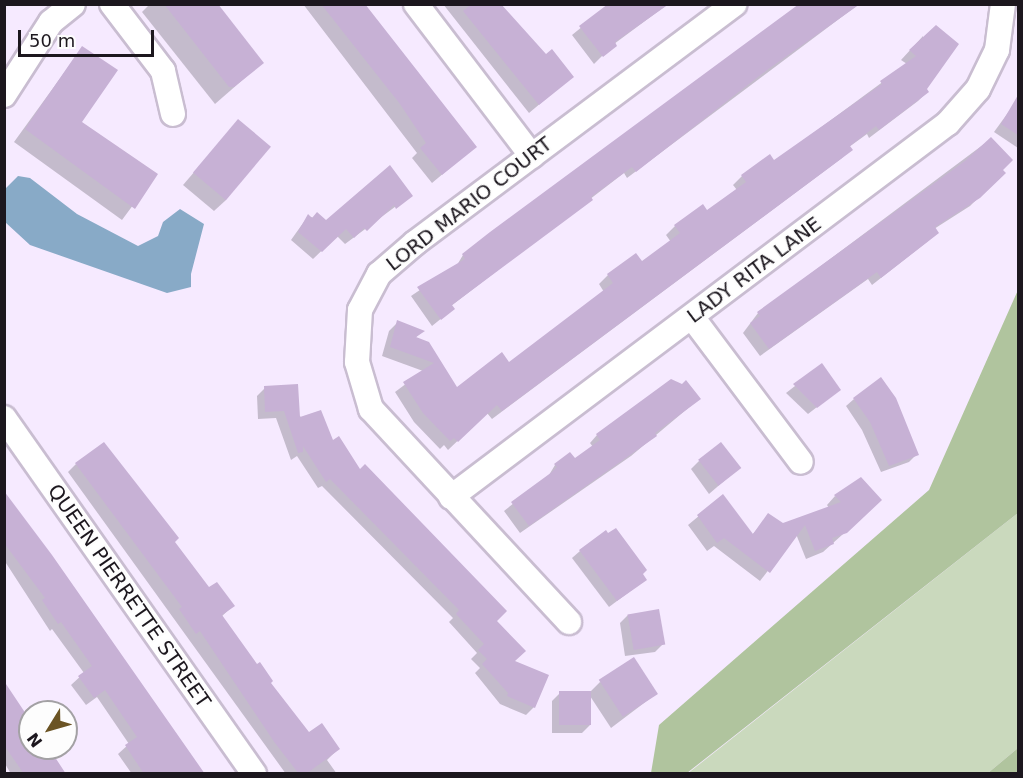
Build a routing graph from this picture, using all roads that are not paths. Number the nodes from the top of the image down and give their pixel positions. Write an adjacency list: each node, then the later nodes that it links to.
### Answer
1 (73, 4): 6 (street)
2 (112, 4): 7 (street)
3 (416, 4): 8 (street)
4 (734, 4): 8 (street, LORD MARIO COURT)
5 (1003, 4): 9 (street, LADY RITA LANE)
6 (4, 95)
7 (173, 114)
8 (532, 156): 12 (street, LORD MARIO COURT)
9 (692, 317): 11 (street); 12 (street, LADY RITA LANE)
10 (4, 418): 14 (street, QUEEN PIERRETTE STREET)
11 (801, 462)
12 (451, 497): 13 (street, LORD MARIO COURT)
13 (569, 622)
14 (255, 774)

